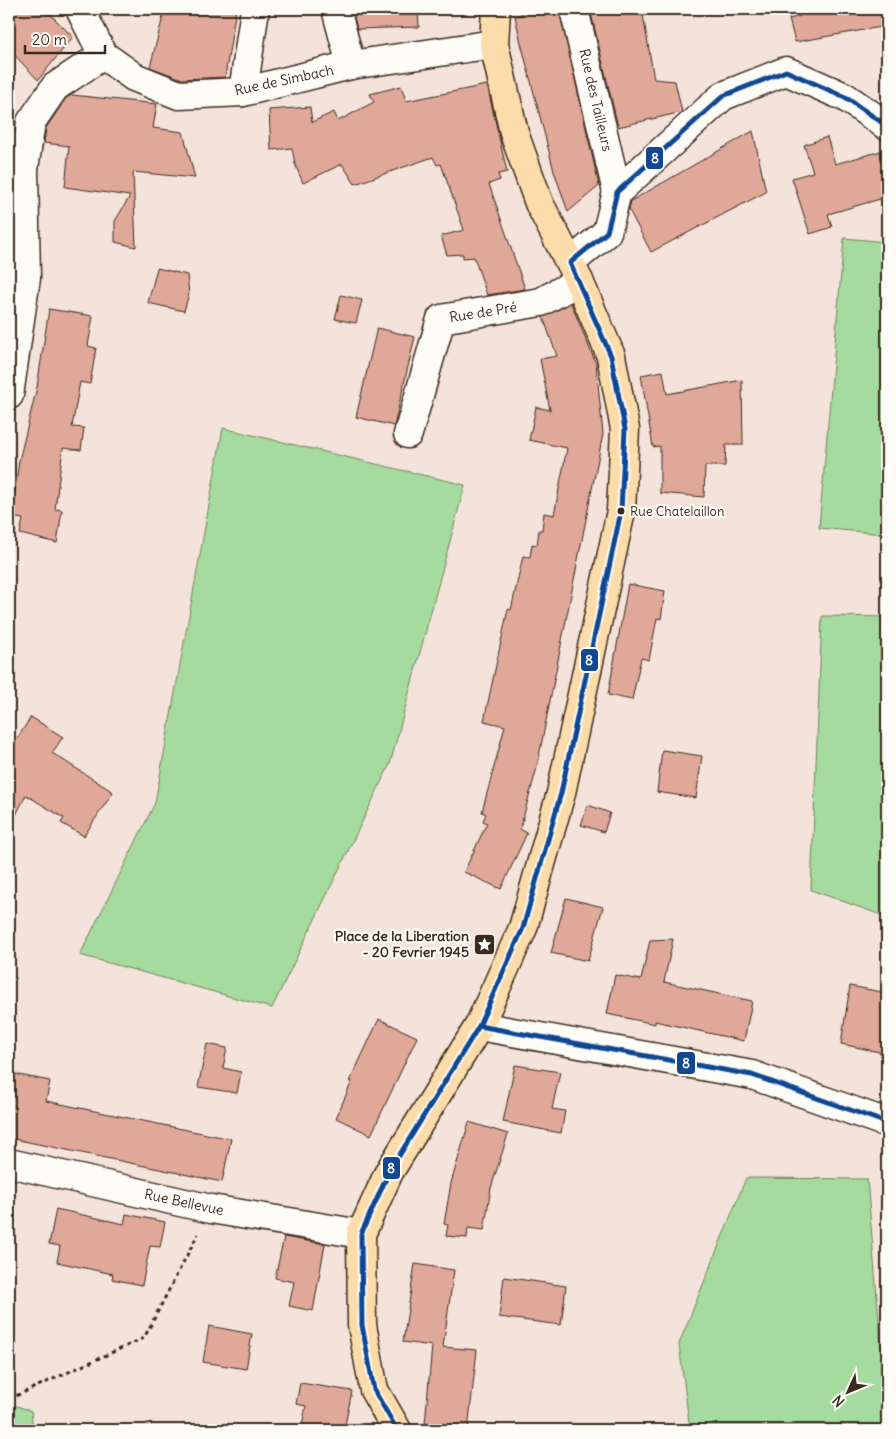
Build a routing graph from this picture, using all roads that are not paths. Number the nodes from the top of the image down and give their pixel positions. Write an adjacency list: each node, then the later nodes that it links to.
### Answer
1 (80, 9): 7 (street, Rue de Simbach)
2 (256, 9): 9 (street)
3 (336, 9): 8 (street)
4 (496, 9): 6 (main road)
5 (574, 9): 11 (street, Rue des Tailleurs)
6 (494, 44): 8 (street, Rue de Simbach); 12 (main road)
7 (103, 55): 9 (street, Rue de Simbach); 13 (street)
8 (351, 66): 9 (street, Rue de Simbach)
9 (244, 92)
10 (887, 126): 11 (street)
11 (617, 192): 12 (street)
12 (574, 272): 14 (street, Rue de Pré); 15 (main road)
13 (9, 395)
14 (408, 434)
15 (479, 1026): 16 (street); 18 (main road)
16 (887, 1123)
17 (9, 1162): 18 (street, Rue Bellevue)
18 (361, 1234): 19 (main road)
19 (397, 1430)

